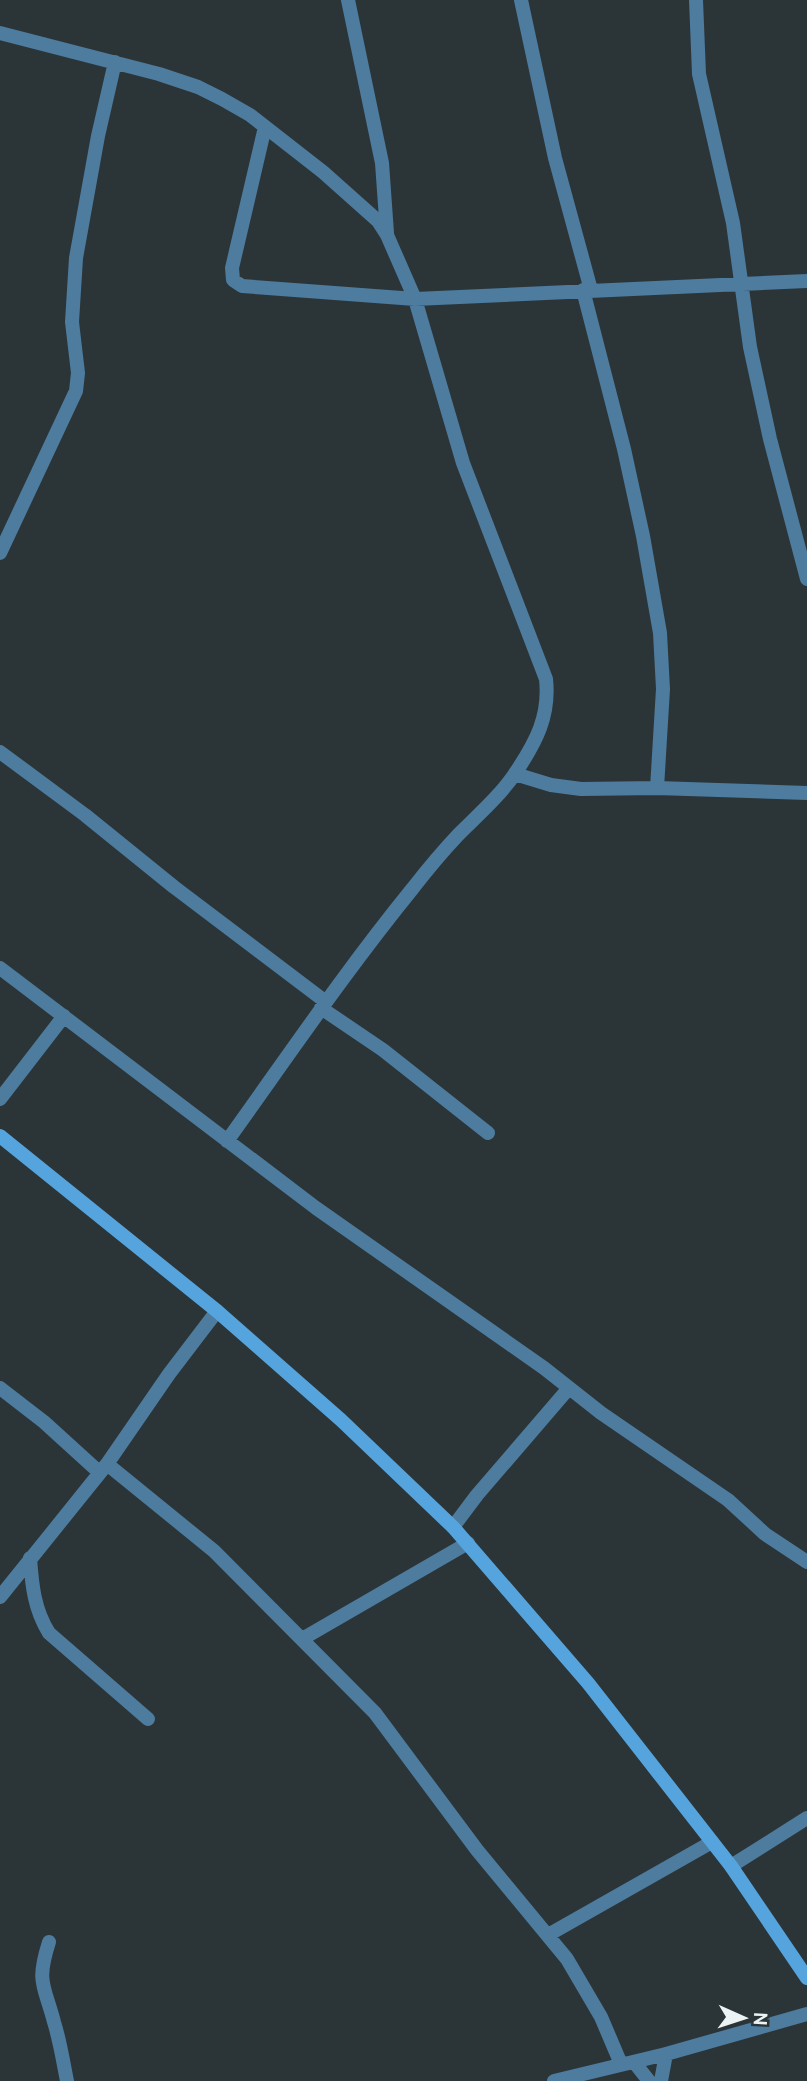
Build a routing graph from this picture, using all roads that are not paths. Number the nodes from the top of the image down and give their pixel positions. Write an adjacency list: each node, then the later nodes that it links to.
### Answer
1 (348, 0): 7 (street)
2 (521, 0): 10 (street)
3 (696, 0): 9 (street)
4 (0, 33): 5 (street)
5 (115, 62): 6 (street); 12 (street)
6 (265, 127): 7 (street); 11 (street)
7 (387, 235): 11 (street)
8 (807, 281): 9 (street)
9 (742, 284): 10 (street); 13 (street)
10 (587, 290): 11 (street); 16 (street)
11 (415, 299): 15 (street)
12 (0, 554)
13 (807, 579)
14 (0, 752): 19 (street)
15 (515, 774): 16 (street); 19 (street)
16 (657, 788): 17 (street)
17 (807, 793)
18 (0, 968): 20 (street)
19 (324, 1005): 22 (street); 24 (street)
20 (64, 1016): 21 (street); 24 (street)
21 (0, 1099)
22 (488, 1133)
23 (0, 1136): 25 (main road)
24 (227, 1141): 27 (street)
25 (218, 1311): 28 (street); 29 (main road)
26 (0, 1388): 28 (street)
27 (569, 1388): 29 (street); 32 (street)
28 (103, 1468): 31 (street); 34 (street)
29 (453, 1527): 30 (main road)
30 (468, 1543): 34 (street); 37 (main road)
31 (30, 1558): 33 (street); 35 (street)
32 (807, 1562)
33 (0, 1597)
34 (302, 1639): 39 (street)
35 (148, 1719)
36 (807, 1818): 38 (street)
37 (712, 1842): 38 (main road); 39 (street)
38 (731, 1866): 41 (main road)
39 (548, 1935): 44 (street)
40 (49, 1942): 45 (street)
41 (807, 1978)
42 (807, 2014): 43 (street)
43 (666, 2054): 44 (street); 48 (street)
44 (628, 2063): 46 (street); 47 (street)
45 (67, 2081)
46 (554, 2081)
47 (649, 2081)
48 (661, 2081)

